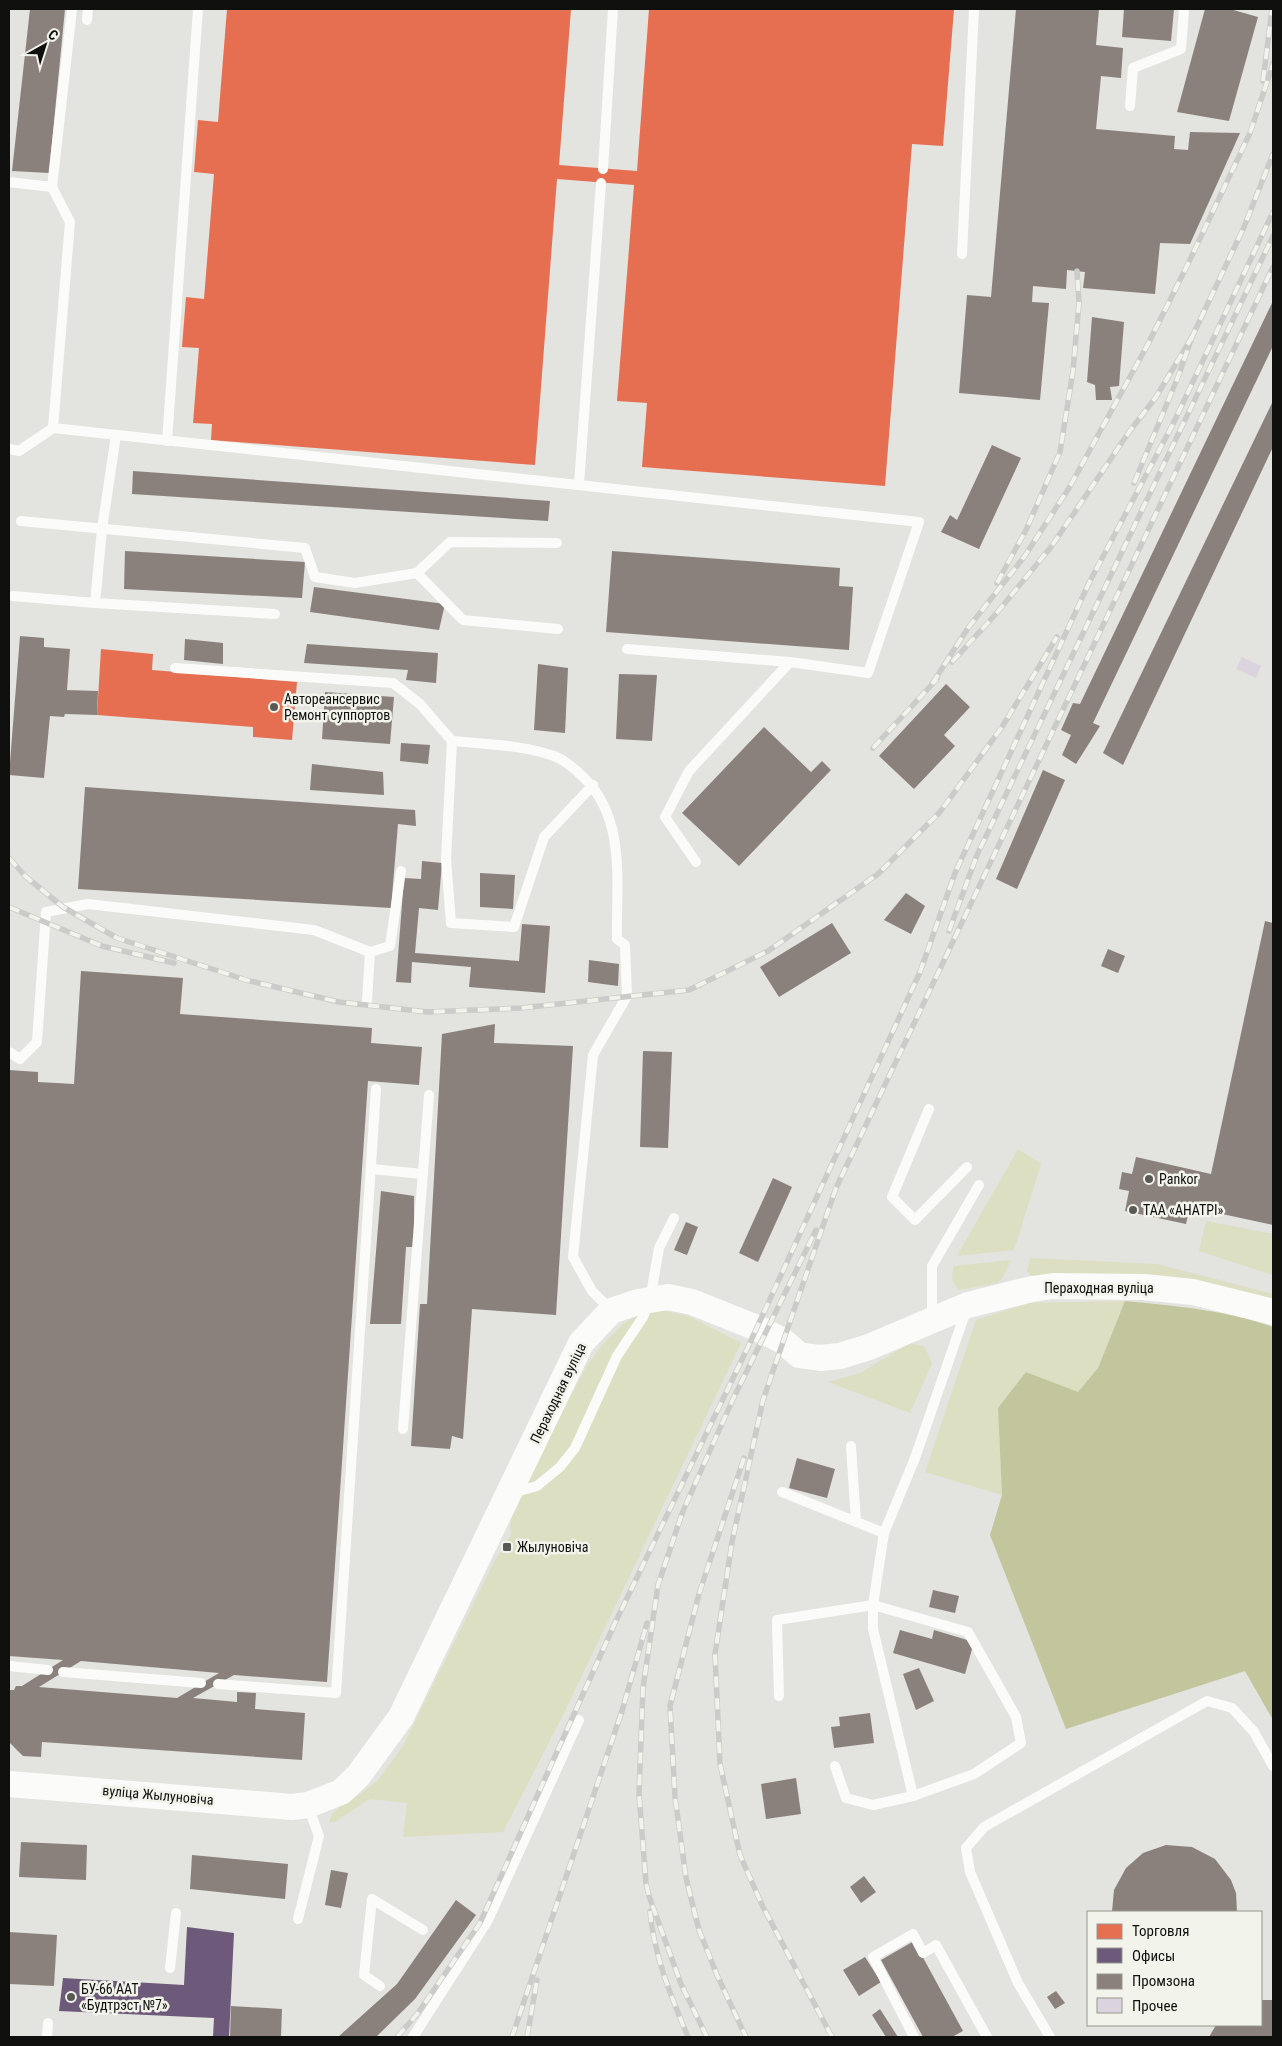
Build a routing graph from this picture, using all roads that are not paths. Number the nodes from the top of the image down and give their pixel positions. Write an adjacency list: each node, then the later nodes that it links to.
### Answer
1 (72, 9): 12 (lane)
2 (88, 9): 7 (lane)
3 (198, 9): 16 (lane)
4 (613, 9): 9 (lane)
5 (974, 9): 13 (lane)
6 (1184, 9): 8 (lane)
7 (87, 20)
8 (1130, 106)
9 (603, 169)
10 (9, 182): 12 (lane)
11 (601, 183): 18 (lane)
12 (52, 187): 14 (lane)
13 (962, 254)
14 (53, 428): 15 (lane); 17 (lane)
15 (116, 435): 16 (lane); 20 (lane)
16 (167, 441): 18 (lane)
17 (9, 449)
18 (579, 484): 28 (lane)
19 (21, 521): 20 (lane)
20 (102, 529): 22 (lane); 24 (lane)
21 (557, 543): 22 (lane)
22 (417, 573): 26 (lane)
23 (13, 596): 24 (lane)
24 (95, 603): 25 (lane)
25 (275, 614)
26 (558, 629)
27 (627, 649): 28 (lane)
28 (790, 662): 32 (lane)
29 (175, 668): 30 (lane)
30 (452, 741): 31 (lane); 31 (lane)
31 (593, 786): 47 (lane)
32 (696, 862)
33 (400, 871): 34 (lane)
34 (370, 952): 35 (lane); 36 (lane)
35 (367, 1001)
36 (9, 1052)
37 (376, 1089): 41 (lane)
38 (429, 1095): 42 (lane)
39 (928, 1108): 40 (lane)
40 (967, 1167)
41 (371, 1169): 42 (lane); 61 (lane)
42 (423, 1174): 50 (lane)
43 (978, 1185): 49 (lane)
44 (674, 1218): 45 (lane)
45 (650, 1300): 47 (street, Пераходная вуліца); 49 (street, Пераходная вуліца); 53 (lane)
46 (968, 1305): 48 (street, Пераходная вуліца); 49 (street, Пераходная вуліца); 55 (lane)
47 (611, 1311): 53 (street, Пераходная вуліца)
48 (1273, 1312)
49 (932, 1320)
50 (403, 1429)
51 (851, 1446): 54 (lane)
52 (782, 1492): 54 (lane)
53 (509, 1494): 68 (street, Пераходная вуліца)
54 (856, 1522): 55 (lane)
55 (884, 1533): 56 (lane)
56 (874, 1605): 62 (lane); 67 (lane); 67 (lane)
57 (9, 1666): 58 (lane)
58 (48, 1670)
59 (63, 1672): 60 (lane)
60 (201, 1683)
61 (218, 1684)
62 (779, 1696)
63 (580, 1720): 76 (lane)
64 (835, 1766): 67 (lane)
65 (1273, 1766): 79 (lane)
66 (9, 1784): 68 (street, вуліца Жылуновіча)
67 (913, 1796)
68 (308, 1805): 70 (lane)
69 (176, 1913): 72 (lane)
70 (298, 1919)
71 (423, 1930): 73 (lane)
72 (170, 1968)
73 (380, 1986)
74 (48, 2023): 75 (lane)
75 (48, 2037)
76 (413, 2037)
77 (914, 2037): 78 (lane)
78 (987, 2037)
79 (1050, 2037)

